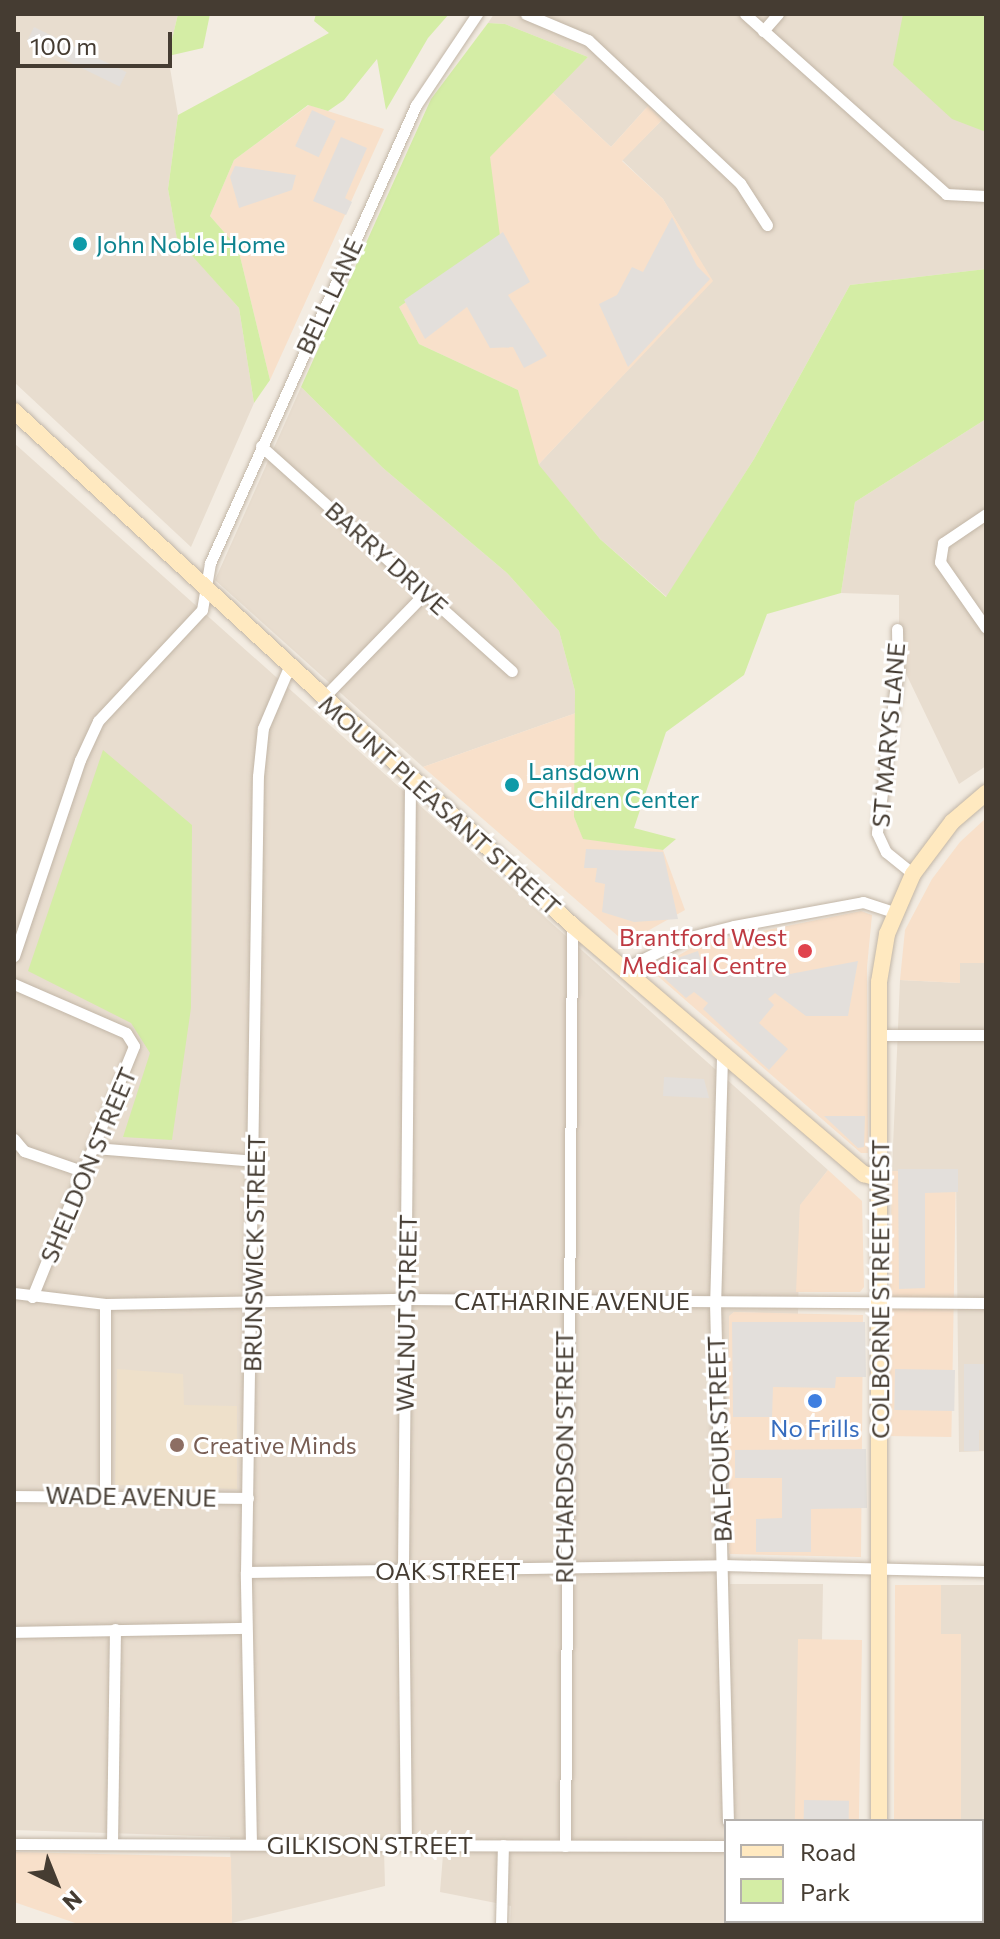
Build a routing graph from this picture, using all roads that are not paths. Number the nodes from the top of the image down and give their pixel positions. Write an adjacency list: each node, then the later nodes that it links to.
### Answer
1 (477, 14): 9 (street, BELL LANE)
2 (526, 14): 7 (street)
3 (745, 14): 5 (street)
4 (778, 14): 5 (street)
5 (763, 31): 6 (street)
6 (986, 196)
7 (767, 225)
8 (14, 411): 11 (main road, MOUNT PLEASANT STREET)
9 (261, 446): 11 (street, BELL LANE); 12 (street, BARRY DRIVE)
10 (986, 514): 13 (street)
11 (207, 589): 15 (main road, MOUNT PLEASANT STREET); 23 (street, BELL LANE)
12 (426, 592): 16 (street, BARRY DRIVE); 17 (street)
13 (986, 628)
14 (897, 629): 20 (street, ST MARYS LANE)
15 (289, 667): 17 (main road, MOUNT PLEASANT STREET); 31 (street, BRUNSWICK STREET)
16 (512, 671)
17 (322, 699): 18 (main road, MOUNT PLEASANT STREET)
18 (410, 781): 22 (main road, MOUNT PLEASANT STREET); 36 (street, WALNUT STREET)
19 (986, 793): 20 (main road, COLBORNE STREET WEST)
20 (913, 874): 21 (main road, COLBORNE STREET WEST)
21 (894, 912): 24 (street); 26 (main road, COLBORNE STREET WEST)
22 (572, 925): 24 (main road, MOUNT PLEASANT STREET); 40 (street, RICHARDSON STREET)
23 (14, 956)
24 (623, 969): 28 (main road, MOUNT PLEASANT STREET)
25 (14, 984): 30 (street, SHELDON STREET)
26 (880, 1035): 27 (street); 33 (main road, COLBORNE STREET WEST)
27 (986, 1035)
28 (722, 1057): 33 (main road, MOUNT PLEASANT STREET); 38 (street, BALFOUR STREET)
29 (14, 1139): 32 (street)
30 (94, 1148): 31 (street); 32 (street, SHELDON STREET)
31 (256, 1161): 37 (street, BRUNSWICK STREET)
32 (82, 1171): 35 (street, SHELDON STREET)
33 (881, 1179): 39 (main road, COLBORNE STREET WEST)
34 (14, 1293): 35 (street, CATHARINE AVENUE)
35 (32, 1297): 42 (street, CATHARINE AVENUE)
36 (406, 1299): 37 (street, CATHARINE AVENUE); 40 (street, CATHARINE AVENUE); 47 (street, WALNUT STREET)
37 (253, 1300): 42 (street, CATHARINE AVENUE); 45 (street, BRUNSWICK STREET)
38 (715, 1302): 39 (street, CATHARINE AVENUE); 40 (street, CATHARINE AVENUE); 46 (street, BALFOUR STREET)
39 (881, 1302): 41 (street, CATHARINE AVENUE); 49 (main road, COLBORNE STREET WEST)
40 (565, 1303): 48 (street, RICHARDSON STREET)
41 (986, 1303)
42 (105, 1304): 43 (street)
43 (105, 1495): 44 (street, WADE AVENUE); 45 (street, WADE AVENUE)
44 (14, 1496)
45 (248, 1498): 51 (street, BRUNSWICK STREET)
46 (722, 1565): 48 (street, OAK STREET); 49 (street, OAK STREET); 55 (street, BALFOUR STREET)
47 (403, 1571): 48 (street, OAK STREET); 51 (street, OAK STREET); 60 (street, WALNUT STREET)
48 (564, 1571): 62 (street, RICHARDSON STREET)
49 (881, 1571): 50 (street, OAK STREET); 56 (main road, COLBORNE STREET WEST)
50 (986, 1571)
51 (246, 1572): 52 (street, BRUNSWICK STREET)
52 (246, 1628): 53 (street); 59 (street, BRUNSWICK STREET)
53 (115, 1629): 54 (street); 58 (street)
54 (14, 1632)
55 (728, 1819)
56 (879, 1819)
57 (14, 1844): 58 (street, GILKISON STREET)
58 (112, 1844): 59 (street, GILKISON STREET)
59 (251, 1844): 60 (street, GILKISON STREET)
60 (406, 1844): 61 (street, GILKISON STREET)
61 (503, 1845): 62 (street, GILKISON STREET); 64 (street)
62 (565, 1846): 63 (street, GILKISON STREET)
63 (724, 1846)
64 (501, 1925)

